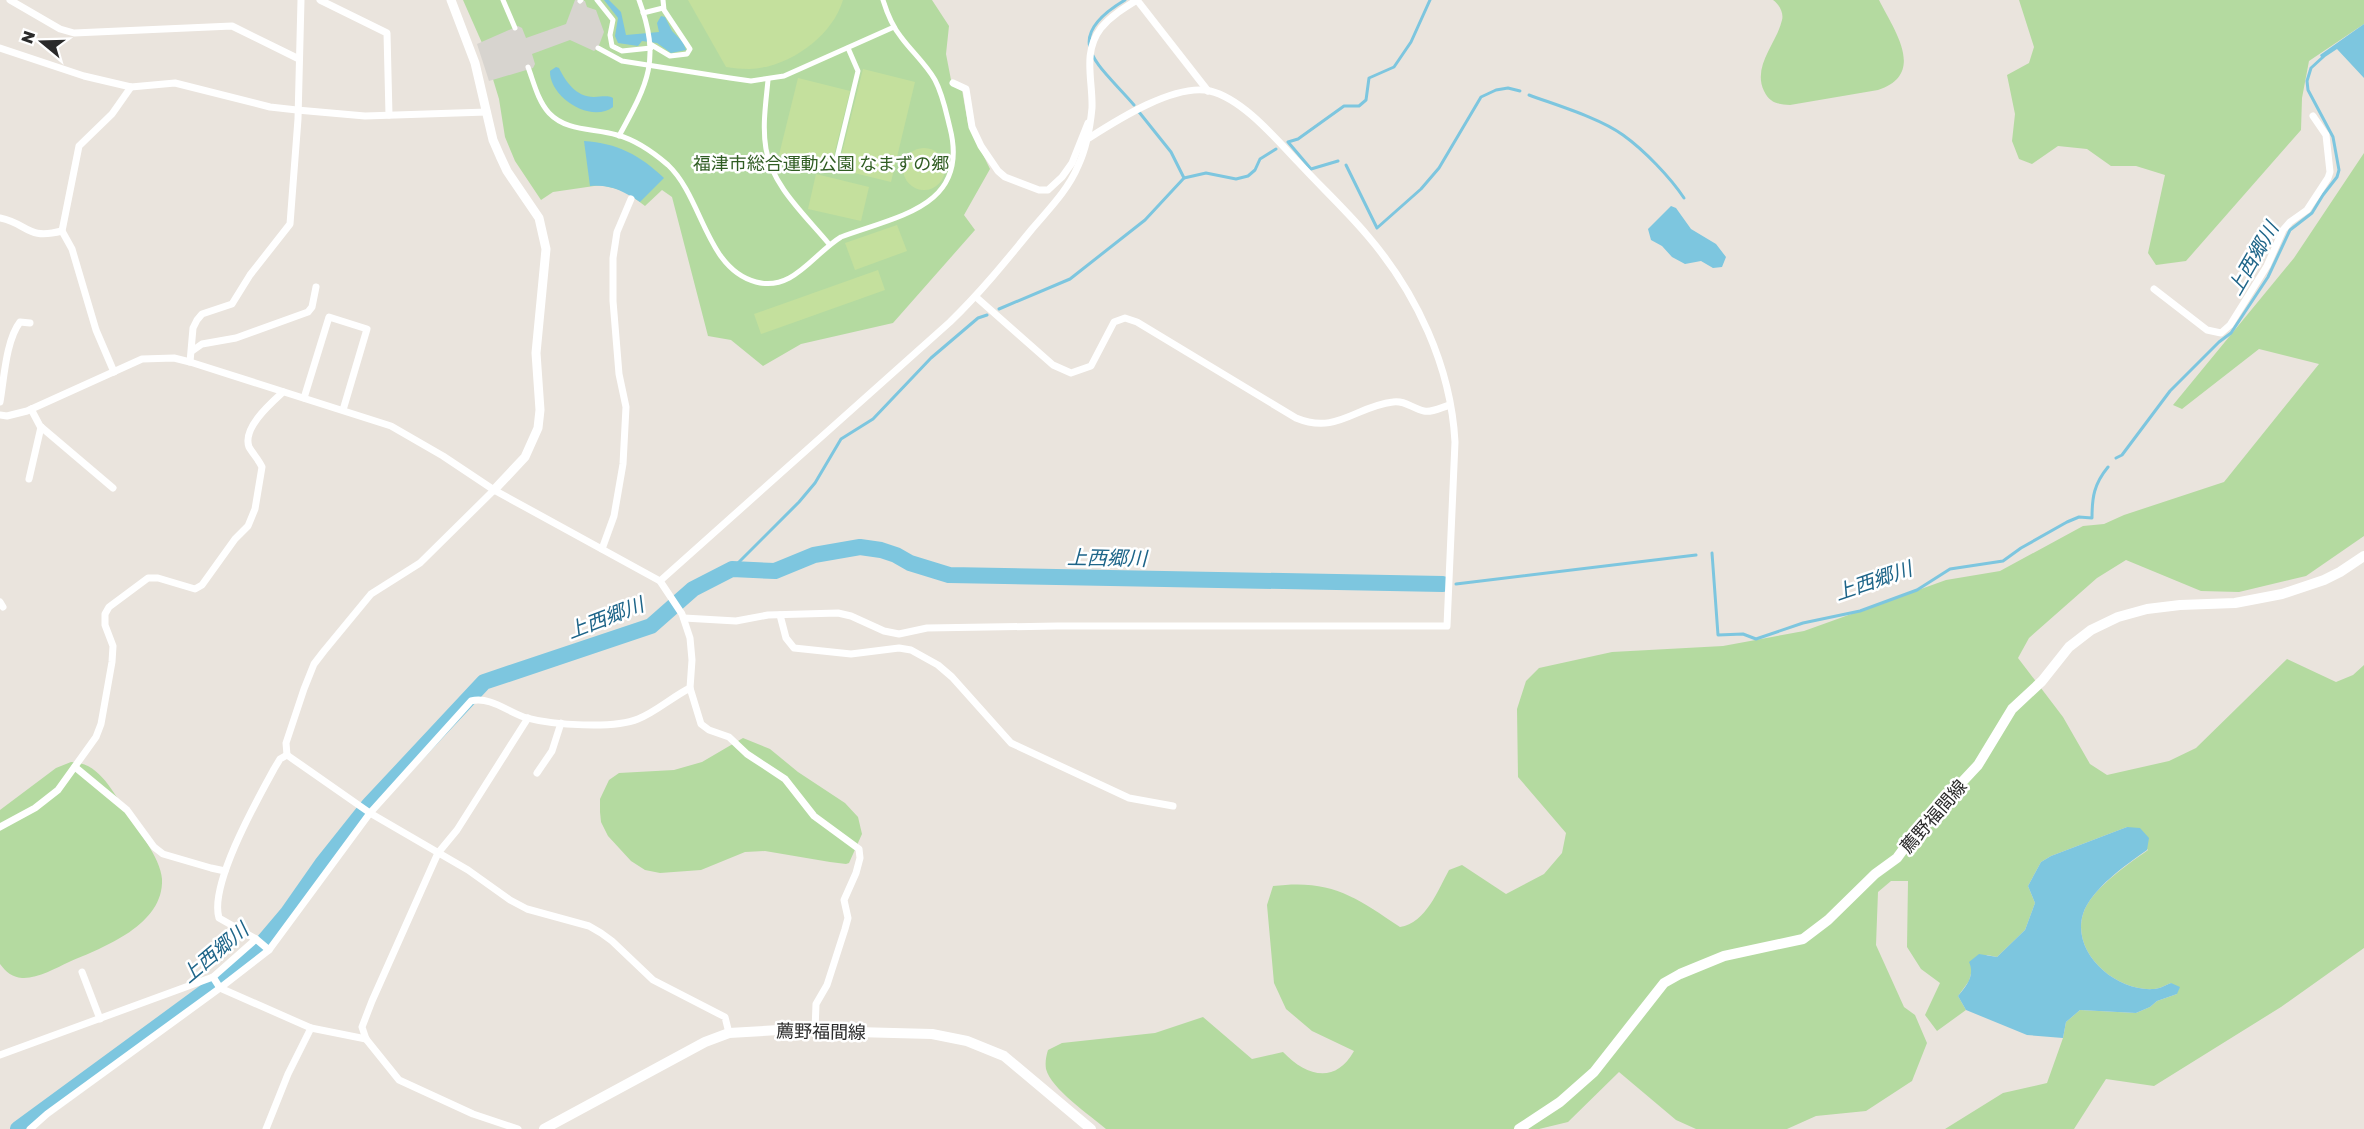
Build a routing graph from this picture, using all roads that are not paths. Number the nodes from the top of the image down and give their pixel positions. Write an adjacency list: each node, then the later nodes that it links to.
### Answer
1 (10, 0): 18 (street)
2 (301, 0): 18 (street)
3 (320, 0): 27 (street)
4 (451, 0): 26 (street)
5 (502, 0): 13 (street)
6 (597, 0): 14 (street)
7 (639, 0): 11 (street)
8 (663, 0): 10 (street)
9 (883, 0): 12 (street)
10 (663, 8): 11 (street); 14 (street)
11 (644, 13): 14 (street)
12 (894, 27): 17 (street); 36 (street)
13 (515, 28)
14 (651, 46): 19 (street)
15 (0, 48): 23 (street)
16 (598, 48): 19 (street)
17 (848, 48): 21 (street); 32 (street)
18 (299, 59): 25 (street)
19 (650, 65): 21 (street); 30 (street)
20 (528, 67): 30 (street)
21 (768, 80): 36 (street)
22 (953, 83): 29 (street)
23 (131, 87): 25 (street); 35 (street)
24 (1208, 91): 29 (street); 31 (street); 47 (street)
25 (297, 110): 27 (street); 41 (street)
26 (487, 112): 27 (street); 54 (street)
27 (389, 115)
28 (2313, 116): 38 (street)
29 (1091, 118): 31 (street)
30 (620, 136): 36 (street)
31 (1089, 138): 39 (street)
32 (834, 170)
33 (631, 199): 55 (street)
34 (0, 218): 35 (street)
35 (62, 231): 43 (street)
36 (829, 244)
37 (316, 287): 41 (street)
38 (2154, 289)
39 (976, 297): 47 (street); 57 (street)
40 (30, 323): 46 (street)
41 (192, 351): 42 (street)
42 (190, 362): 43 (street); 44 (street)
43 (114, 372): 48 (street)
44 (283, 392): 45 (street); 64 (street)
45 (304, 398): 49 (street); 49 (street)
46 (0, 402)
47 (1450, 405): 58 (street)
48 (31, 409): 50 (street); 51 (street)
49 (343, 410): 54 (street)
50 (0, 415)
51 (41, 427): 52 (street); 53 (street)
52 (29, 479)
53 (113, 488)
54 (494, 490): 55 (street); 63 (street)
55 (602, 549): 57 (street)
56 (2364, 556): 85 (main road, 薦野福間線)
57 (660, 581): 59 (street)
58 (780, 615): 59 (street); 66 (street)
59 (683, 616): 60 (street)
60 (690, 688): 62 (street); 76 (street)
61 (528, 718): 62 (street); 67 (street); 69 (street)
62 (561, 723): 65 (street)
63 (287, 755): 67 (street); 70 (street)
64 (75, 767): 68 (street); 70 (street)
65 (537, 773)
66 (1173, 806)
67 (370, 813): 69 (street); 71 (street)
68 (0, 827)
69 (438, 853): 77 (street); 78 (street)
70 (225, 871): 71 (street)
71 (262, 944): 73 (street); 73 (street)
72 (82, 972): 74 (street)
73 (217, 983): 74 (street); 75 (street); 80 (street)
74 (100, 1019): 79 (street)
75 (311, 1028): 78 (street); 81 (street)
76 (815, 1031): 77 (main road, 薦野福間線); 84 (main road, 薦野福間線)
77 (729, 1033): 83 (main road, 薦野福間線)
78 (366, 1039): 82 (street)
79 (0, 1055)
80 (30, 1129)
81 (266, 1129)
82 (518, 1129)
83 (544, 1129)
84 (1091, 1129)
85 (1519, 1129)

